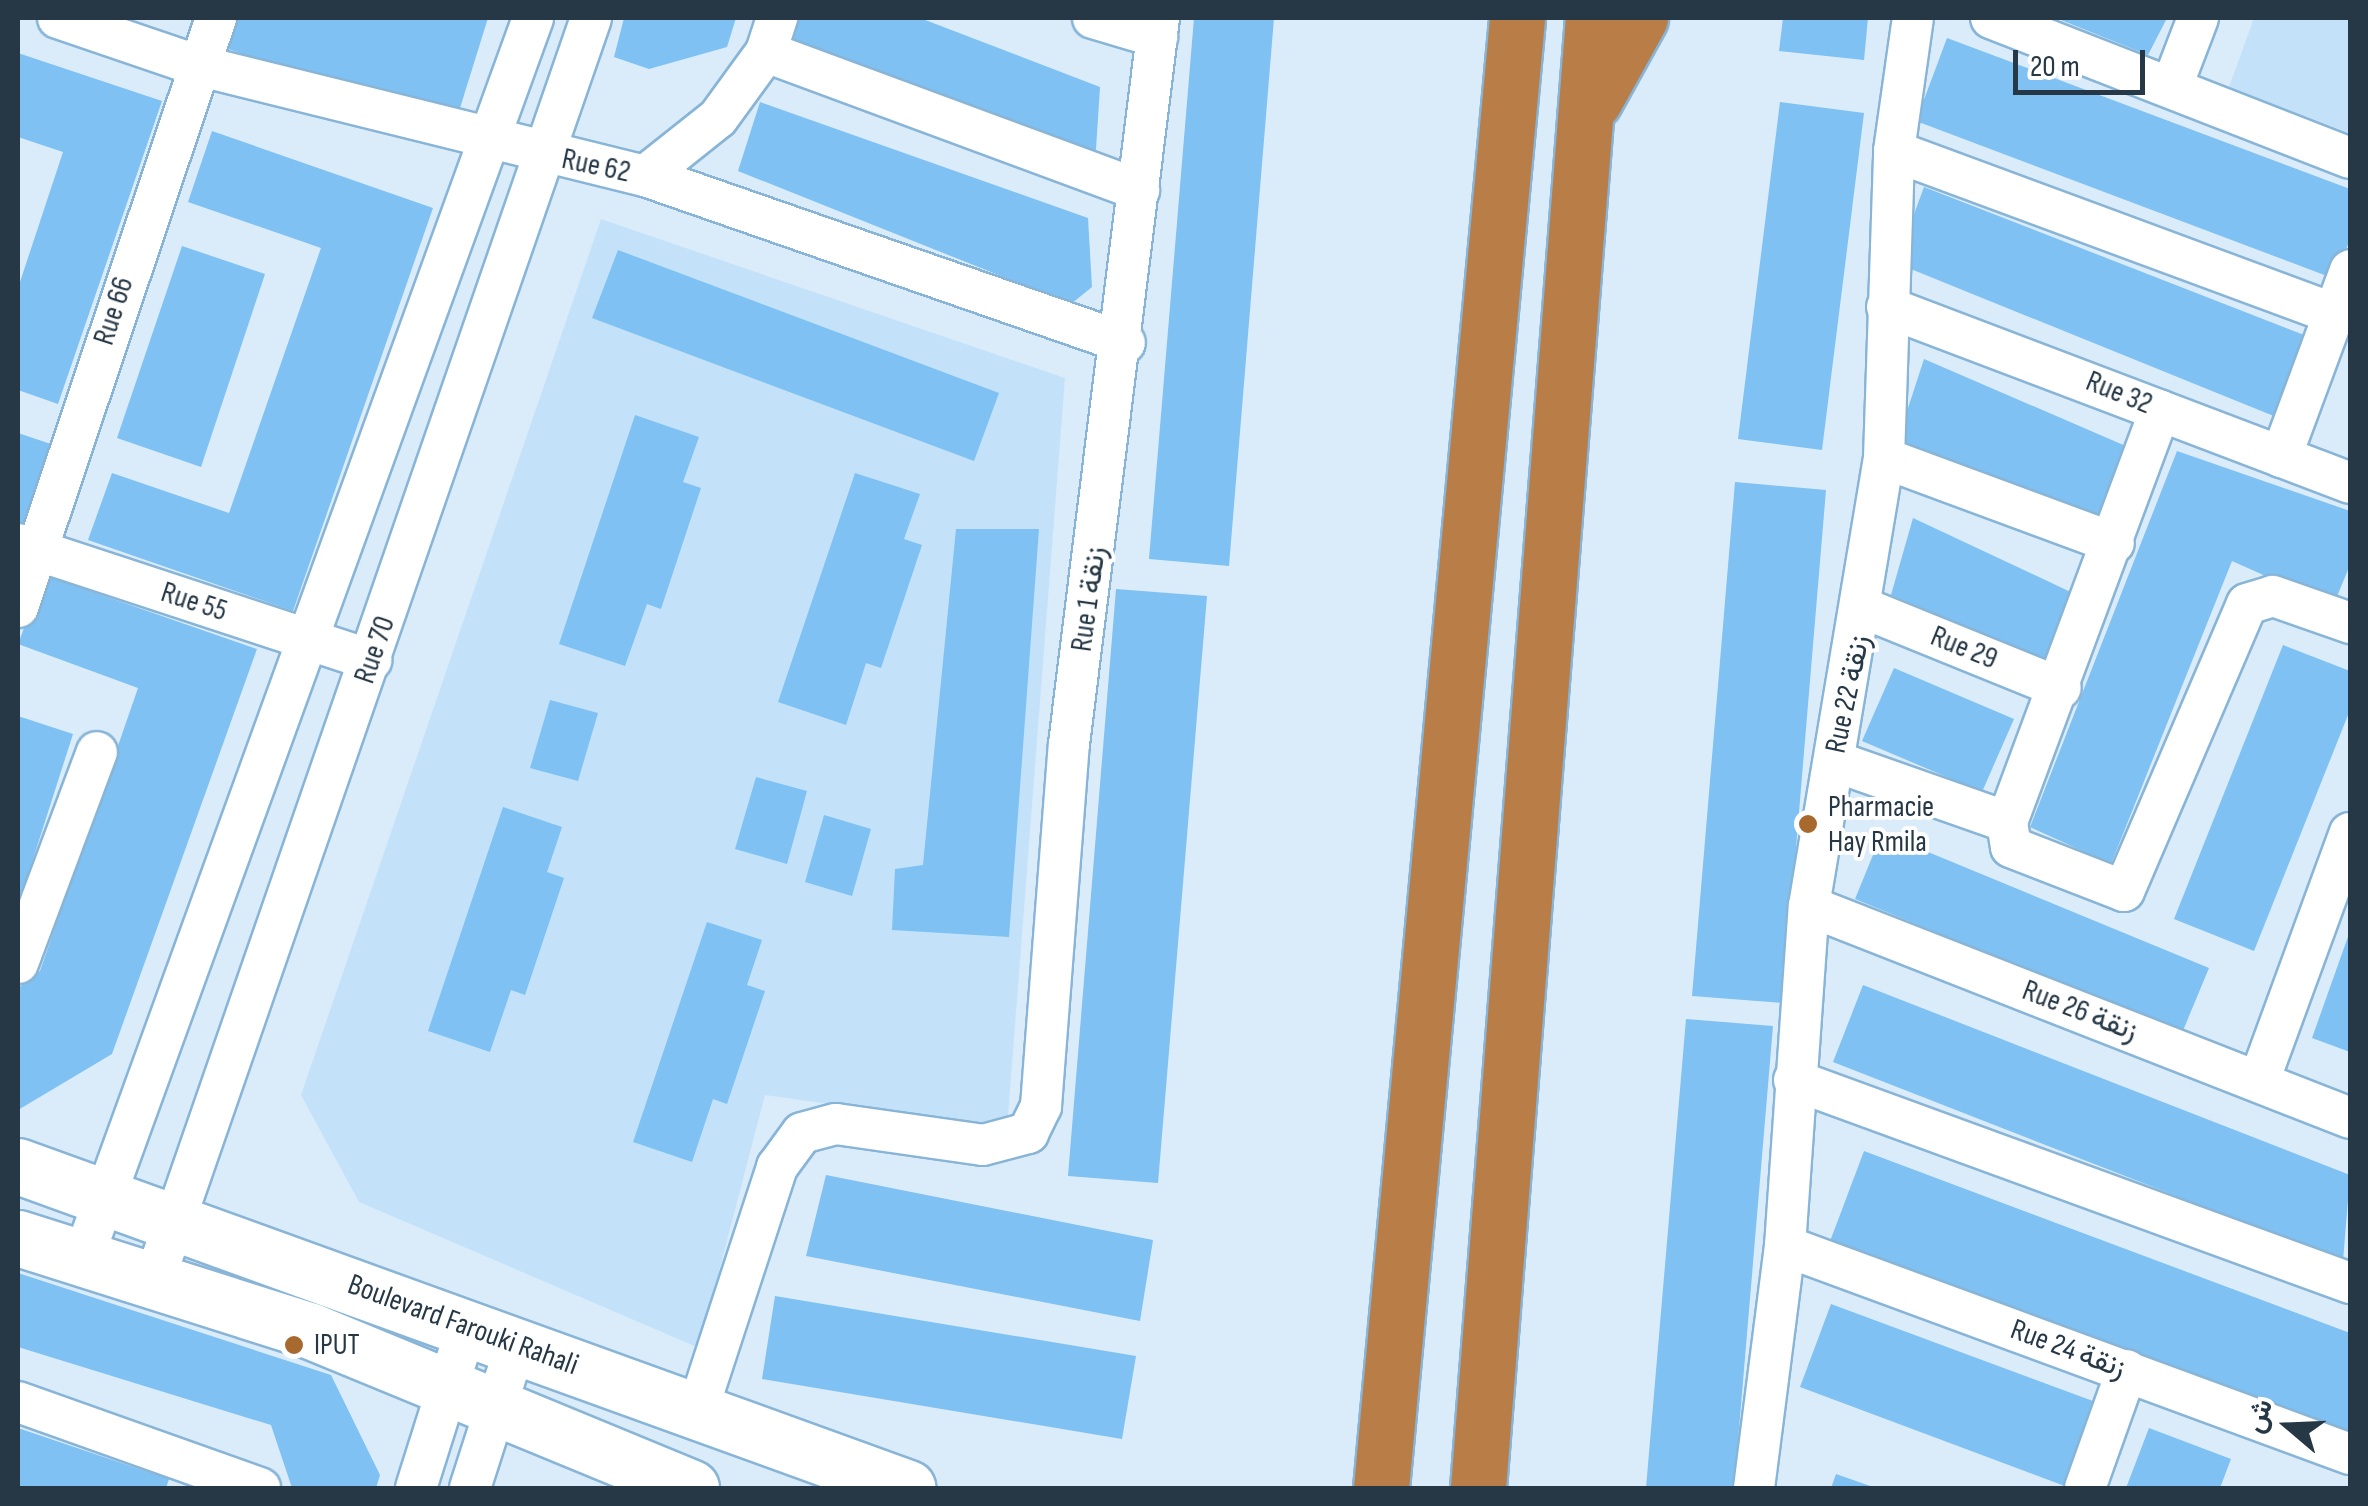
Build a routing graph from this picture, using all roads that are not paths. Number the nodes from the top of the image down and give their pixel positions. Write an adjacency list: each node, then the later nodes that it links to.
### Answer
1 (58, 18): 14 (street, Rue 62)
2 (216, 18): 14 (street, Rue 66)
3 (533, 18): 17 (street)
4 (590, 18): 19 (street, Rue 70)
5 (1093, 18): 12 (street)
6 (1515, 18): 67 (highway)
7 (1593, 18): 16 (highway)
8 (1640, 18): 16 (highway)
9 (1912, 18): 18 (street, Rue 22 زنقة)
10 (1991, 18): 15 (street)
11 (2198, 18): 15 (street)
12 (1158, 27): 22 (street, Rue 1 زنقة)
13 (771, 35): 21 (street); 22 (street)
14 (196, 65): 17 (street, Rue 62); 32 (street, Rue 66)
15 (2172, 86): 20 (street)
16 (1583, 121): 68 (highway)
17 (488, 143): 19 (street, Rue 62); 36 (street)
18 (1894, 151): 24 (street, Rue 22 زنقة); 25 (street)
19 (546, 155): 21 (street, Rue 62); 37 (street, Rue 70)
20 (2350, 158)
21 (645, 176): 26 (street, Rue 62)
22 (1139, 190): 26 (street, Rue 1 زنقة)
23 (2350, 270): 25 (street)
24 (1887, 307): 27 (street, Rue 32); 29 (street, Rue 22 زنقة)
25 (2334, 314): 28 (street)
26 (1124, 343): 60 (street, Rue 1 زنقة)
27 (2160, 410): 28 (street, Rue 32); 31 (street)
28 (2281, 457): 30 (street, Rue 32)
29 (1884, 458): 31 (street); 34 (street, Rue 22 زنقة)
30 (2350, 483)
31 (2114, 543): 38 (street)
32 (26, 547): 33 (street, Rue 66); 36 (street, Rue 55)
33 (18, 607)
34 (1866, 609): 38 (street, Rue 29); 40 (street, Rue 22 زنقة)
35 (2350, 623): 41 (street)
36 (308, 640): 37 (street, Rue 55); 49 (street)
37 (371, 660): 50 (street, Rue 70)
38 (2062, 688): 41 (street)
39 (98, 752): 44 (street)
40 (1834, 761): 41 (street); 43 (street, Rue 22 زنقة)
41 (2007, 822)
42 (2350, 833): 46 (street)
43 (1809, 906): 45 (street, Rue 22 زنقة); 46 (street, Rue 26 زنقة)
44 (18, 963)
45 (1794, 1080): 52 (street, Rue 22 زنقة); 55 (street)
46 (2259, 1081): 47 (street, Rue 26 زنقة)
47 (2350, 1118)
48 (18, 1166): 49 (street, Boulevard Farouki Rahali)
49 (108, 1196): 50 (street, Boulevard Farouki Rahali); 53 (street)
50 (174, 1218): 54 (street, Rue 70); 56 (street, Boulevard Farouki Rahali)
51 (18, 1238): 53 (street, Boulevard Farouki Rahali)
52 (1786, 1246): 57 (street, Rue 24 زنقة); 69 (street, Rue 22 زنقة)
53 (83, 1258): 54 (street, Boulevard Farouki Rahali)
54 (154, 1281): 59 (street, Boulevard Farouki Rahali)
55 (2350, 1283)
56 (492, 1336): 59 (street); 60 (street, Boulevard Farouki Rahali)
57 (2126, 1370): 61 (street, Rue 24 زنقة); 70 (street)
58 (18, 1402): 62 (street)
59 (470, 1403): 63 (street); 64 (street); 65 (street, Boulevard Farouki Rahali)
60 (698, 1409): 66 (street, Boulevard Farouki Rahali)
61 (2350, 1454)
62 (253, 1486)
63 (416, 1488)
64 (470, 1488)
65 (691, 1488)
66 (908, 1488)
67 (1381, 1488)
68 (1478, 1488)
69 (1754, 1488)
70 (2085, 1488)

